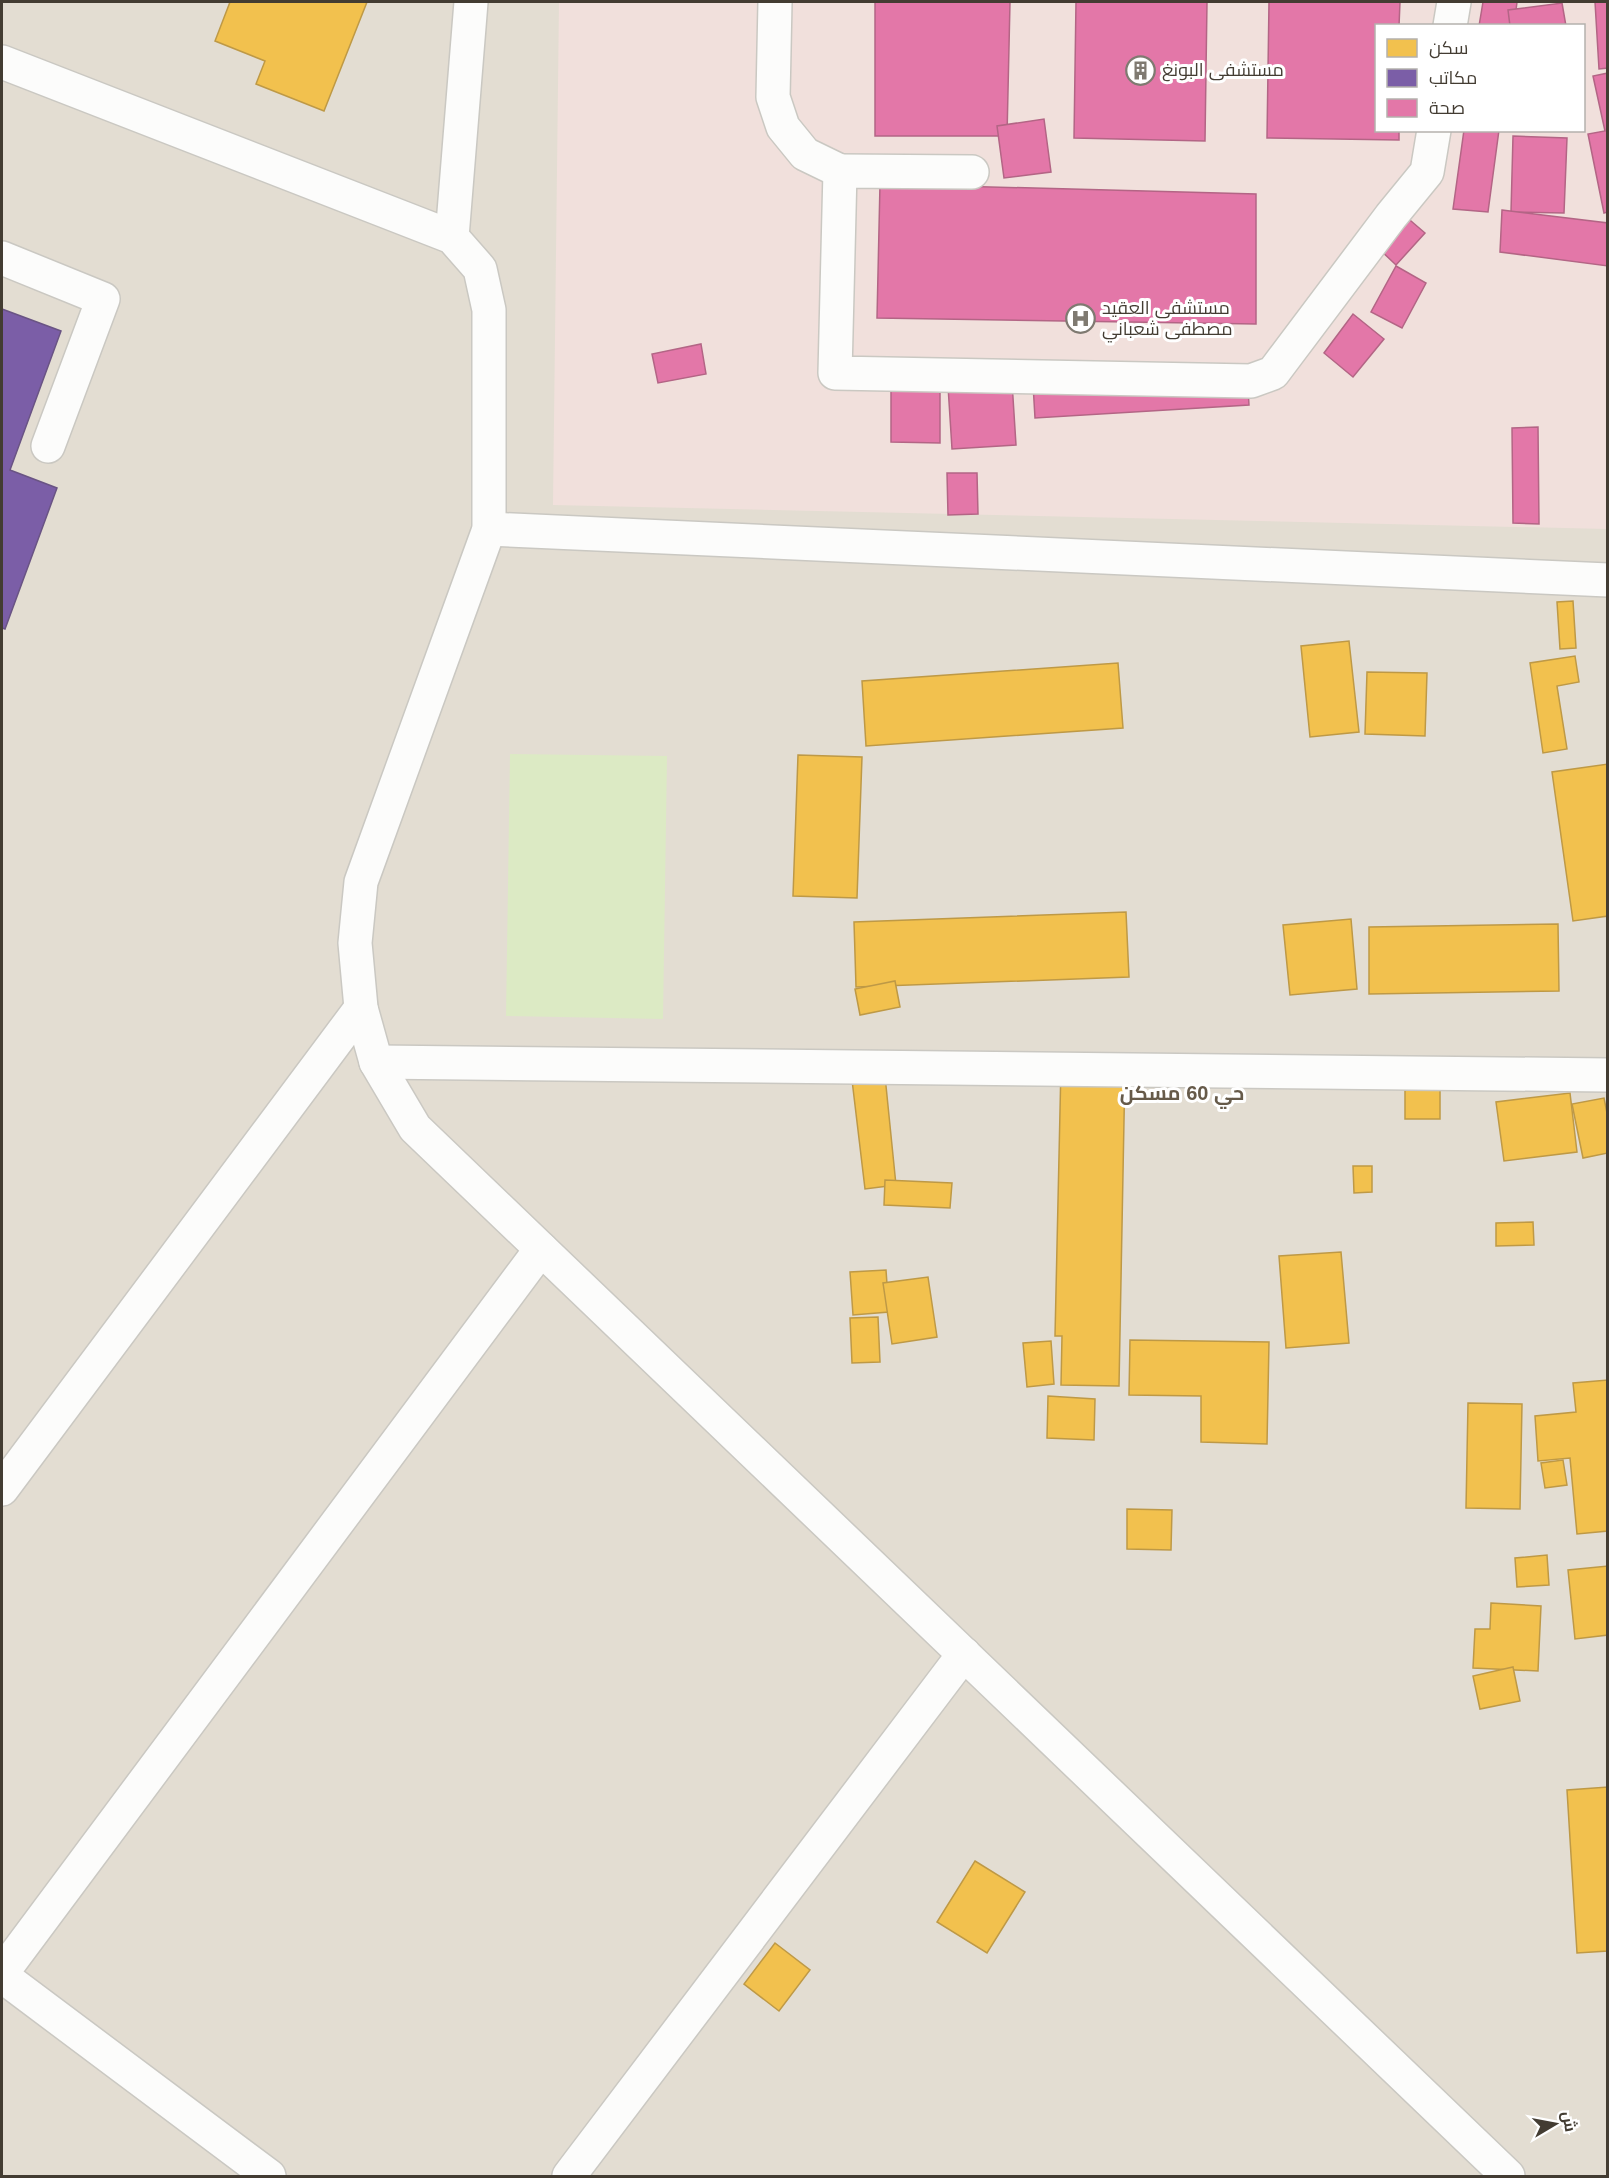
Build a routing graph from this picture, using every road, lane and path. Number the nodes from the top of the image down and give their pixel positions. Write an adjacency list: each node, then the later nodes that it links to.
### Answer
1 (471, 2): 9 (street)
2 (775, 2): 7 (street)
3 (1454, 2): 4 (street)
4 (1450, 24)
5 (2, 62): 9 (street)
6 (1434, 132): 7 (street)
7 (840, 171): 8 (street)
8 (972, 172)
9 (452, 237): 12 (street)
10 (2, 258): 11 (street)
11 (48, 446)
12 (489, 529): 13 (street); 14 (street)
13 (1608, 580)
14 (361, 1008): 15 (street); 18 (street)
15 (376, 1062): 16 (street); 17 (street)
16 (1608, 1075)
17 (541, 1249): 19 (street); 20 (street)
18 (2, 1489)
19 (964, 1654): 22 (street); 23 (street)
20 (2, 1974): 21 (street)
21 (269, 2176)
22 (569, 2176)
23 (1508, 2176)

